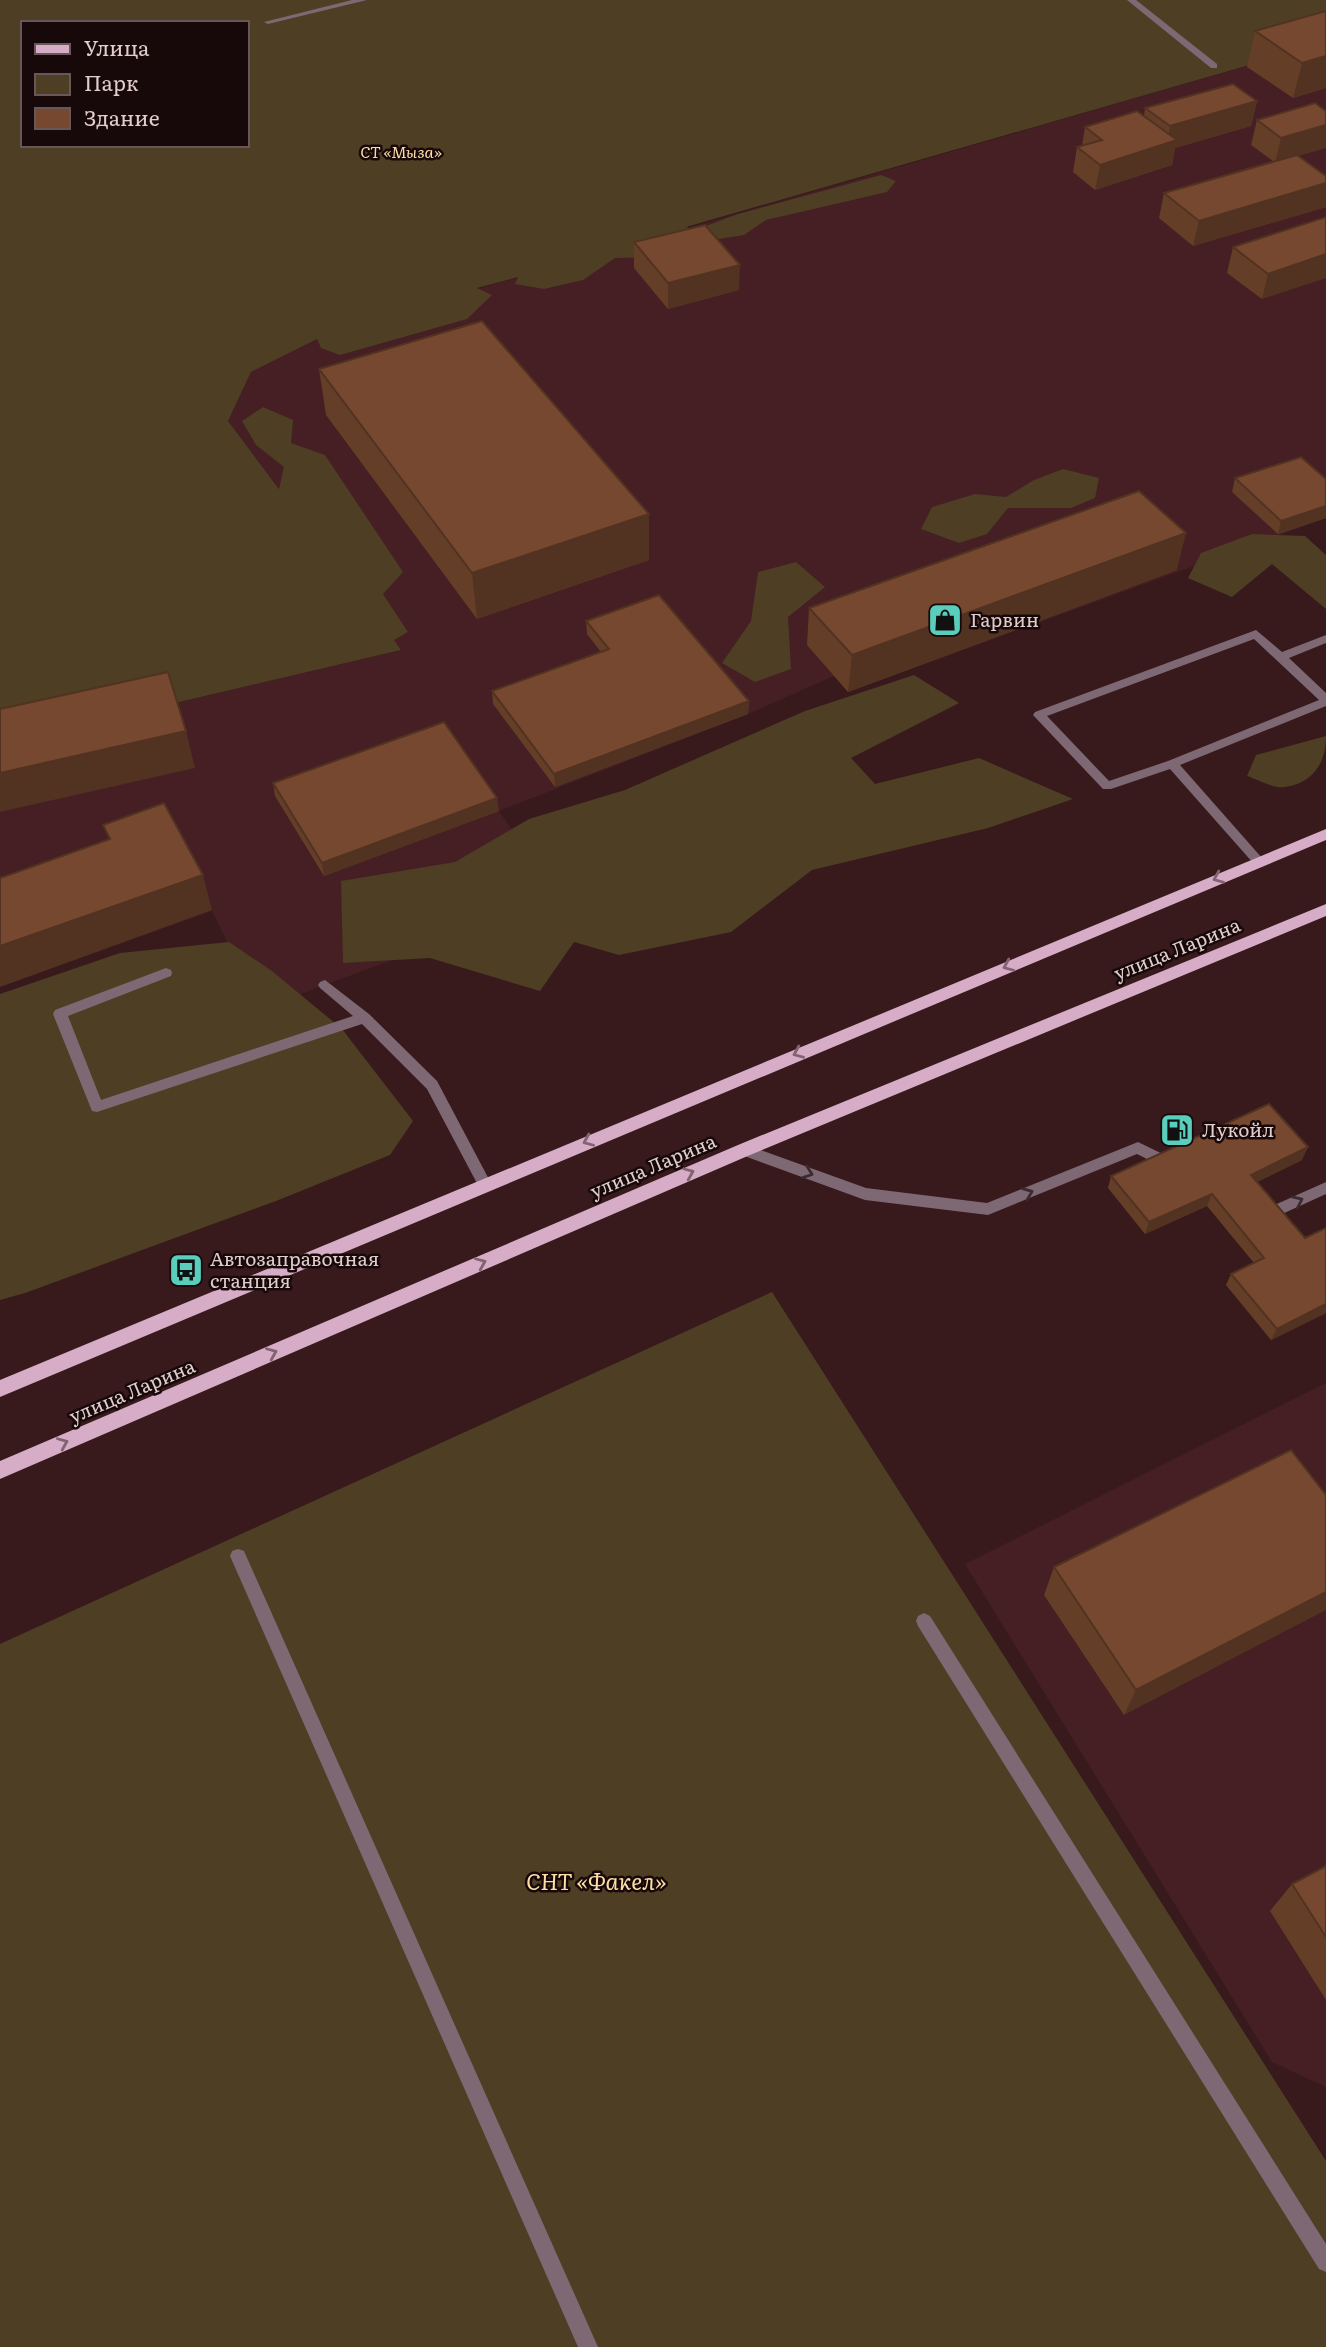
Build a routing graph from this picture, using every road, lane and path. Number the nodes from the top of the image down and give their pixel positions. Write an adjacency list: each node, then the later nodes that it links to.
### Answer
1 (363, 0): 3 (lane)
2 (1131, 0): 4 (lane)
3 (268, 22)
4 (1214, 66)
5 (1326, 639): 6 (lane)
6 (1281, 657): 7 (lane); 8 (lane)
7 (1326, 701): 8 (lane)
8 (1172, 764): 10 (lane)
9 (1326, 834): 10 (main road)
10 (1258, 861): 17 (main road, one-way to 17)
11 (1326, 910): 15 (main road, улица Ларина)
12 (166, 973): 14 (lane)
13 (325, 985): 14 (lane)
14 (365, 1018): 17 (lane)
15 (744, 1150): 16 (lane, one-way to 16); 21 (main road, улица Ларина, one-way to 15)
16 (1187, 1174)
17 (485, 1185): 20 (main road)
18 (1326, 1188): 19 (lane, one-way to 18)
19 (1254, 1210)
20 (0, 1389)
21 (0, 1471)
22 (238, 1556): 25 (lane)
23 (924, 1622): 24 (lane)
24 (1326, 2262)
25 (588, 2347)

